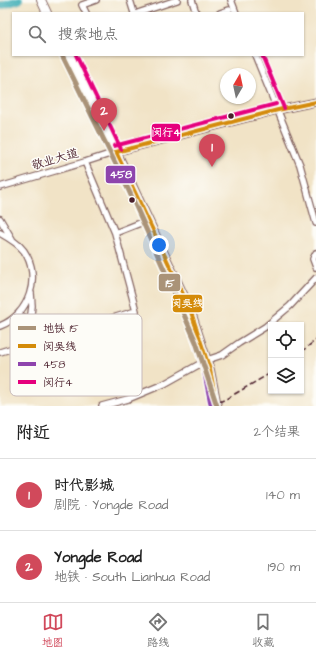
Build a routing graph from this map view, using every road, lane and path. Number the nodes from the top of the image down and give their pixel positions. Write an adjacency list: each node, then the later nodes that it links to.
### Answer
1 (41, 0): 8 (main road)
2 (96, 0): 10 (street)
3 (130, 0): 11 (street)
4 (177, 0): 9 (street)
5 (192, 0): 12 (street)
6 (231, 0): 14 (street)
7 (229, 10): 13 (street)
8 (46, 11)
9 (149, 11)
10 (86, 12)
11 (134, 12)
12 (196, 12)
13 (223, 12)
14 (236, 12)
15 (69, 56): 19 (main road)
16 (255, 56): 18 (street)
17 (316, 102): 18 (street)
18 (278, 110): 19 (street); 24 (street)
19 (116, 152): 20 (street, 敬业大道); 23 (main road)
20 (86, 162): 21 (street, 敬业大道); 26 (street)
21 (0, 186)
22 (0, 219): 27 (street)
23 (148, 220): 26 (street); 39 (main road)
24 (316, 223)
25 (0, 233): 27 (street)
26 (115, 233): 34 (street)
27 (12, 239): 31 (street)
28 (316, 253): 29 (street)
29 (316, 268)
30 (316, 278): 39 (street)
31 (30, 291): 32 (street); 33 (street)
32 (18, 314)
33 (31, 314)
34 (126, 314)
35 (10, 320): 36 (street)
36 (0, 326)
37 (10, 349): 38 (street)
38 (0, 352)
39 (207, 360): 40 (street); 43 (main road)
40 (142, 393)
41 (135, 396): 42 (street)
42 (102, 406)
43 (217, 406)

